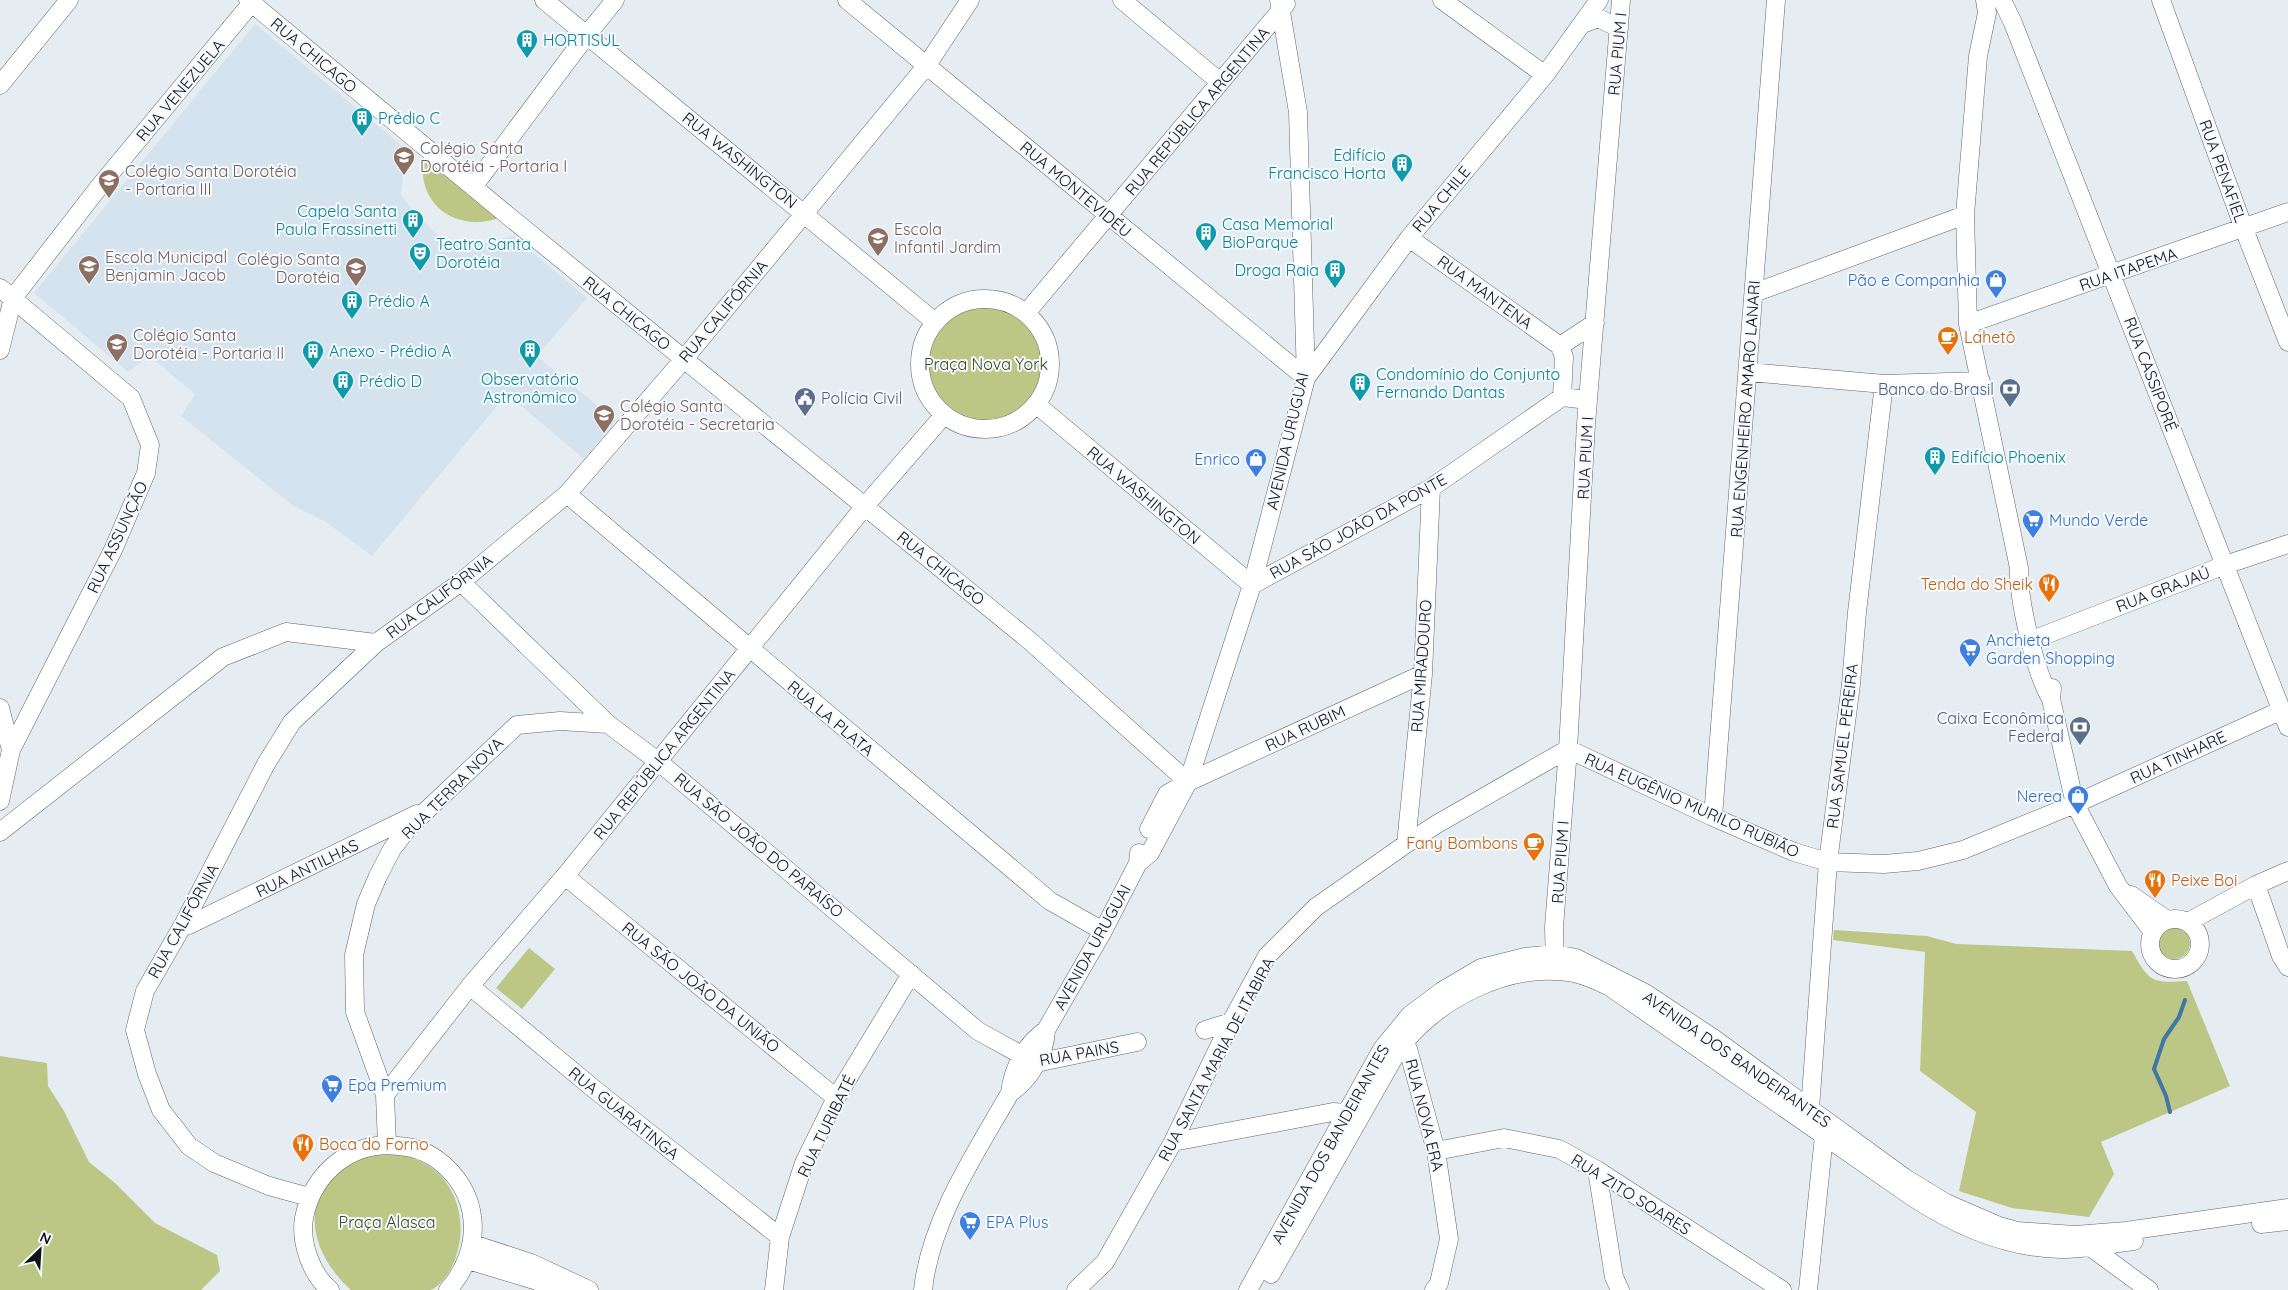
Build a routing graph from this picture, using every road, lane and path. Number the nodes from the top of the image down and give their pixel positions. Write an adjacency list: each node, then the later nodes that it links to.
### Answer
1 (69, 0): 23 (street)
2 (544, 0): 19 (street, RUA WASHINGTON)
3 (615, 0): 19 (street)
4 (847, 0): 20 (street, RUA MONTEVIDÉU)
5 (970, 0): 20 (street, RUA CALIFÓRNIA)
6 (1122, 0): 22 (street)
7 (1442, 0): 21 (street)
8 (1599, 0): 17 (street, RUA CHILE)
9 (1621, 0): 18 (street, RUA PIUM I)
10 (1776, 0): 33 (street, RUA ENGENHEIRO AMARO LANARI)
11 (2002, 0): 16 (street, RUA CASSIPORÉ)
12 (2161, 0): 29 (street, RUA PENAFIEL)
13 (251, 1): 24 (street, RUA CHICAGO); 32 (street, RUA VENEZUELA)
14 (1283, 3): 22 (street, RUA REPÚBLICA ARGENTINA); 43 (street, AVENIDA URUGUAI)
15 (1989, 4): 16 (street); 27 (street)
16 (2013, 23): 31 (street, RUA CASSIPORÉ)
17 (1582, 24): 18 (street); 21 (street, RUA CHILE)
18 (1619, 28): 36 (street, RUA PIUM I)
19 (586, 36): 24 (street); 26 (street, RUA WASHINGTON)
20 (927, 65): 26 (street, RUA CALIFÓRNIA); 28 (street, RUA MONTEVIDÉU)
21 (1545, 75): 30 (street, RUA CHILE)
22 (1220, 82): 28 (street, RUA REPÚBLICA ARGENTINA)
23 (0, 85)
24 (473, 188): 41 (street, RUA CHICAGO)
25 (2288, 212): 29 (street, RUA ITAPEMA)
26 (804, 213): 35 (street, RUA WASHINGTON); 41 (street, RUA CALIFÓRNIA)
27 (1964, 215): 33 (street); 37 (street)
28 (1109, 216): 34 (street, RUA REPÚBLICA ARGENTINA); 43 (street, RUA MONTEVIDÉU)
29 (2244, 228): 31 (street, RUA ITAPEMA); 38 (street, RUA PENAFIEL)
30 (1409, 238): 39 (street, RUA MANTENA); 43 (street, RUA CHILE)
31 (2112, 275): 37 (street, RUA ITAPEMA); 55 (street, RUA CASSIPORÉ)
32 (6, 293): 40 (street); 69 (street, RUA ASSUNÇÃO)
33 (1754, 293): 42 (street, RUA ENGENHEIRO AMARO LANARI)
34 (1026, 313): 35 (street); 48 (street)
35 (935, 322): 49 (street)
36 (1595, 323): 39 (street); 47 (street, RUA PIUM I)
37 (1968, 324): 44 (street)
38 (2288, 342)
39 (1560, 346): 46 (street)
40 (0, 350)
41 (684, 359): 52 (street, RUA CALIFÓRNIA); 53 (street, RUA CHICAGO)
42 (1748, 372): 45 (street); 75 (street, RUA ENGENHEIRO AMARO LANARI)
43 (1306, 378): 58 (street, AVENIDA URUGUAI)
44 (1981, 381): 45 (street); 56 (street)
45 (1884, 384): 78 (street, RUA SAMUEL PEREIRA)
46 (1562, 397): 47 (street); 50 (street); 51 (street, RUA SÃO JOÃO DA PONTE)
47 (1588, 400): 50 (street, RUA PIUM I)
48 (1037, 405): 49 (street); 58 (street, RUA WASHINGTON)
49 (944, 415): 53 (street, RUA REPÚBLICA ARGENTINA)
50 (1586, 424): 68 (street, RUA PIUM I)
51 (1431, 488): 58 (street, RUA SÃO JOÃO DA PONTE); 62 (street, RUA MIRADOURO)
52 (568, 494): 57 (street, RUA CALIFÓRNIA); 61 (street, RUA LA PLATA)
53 (865, 506): 61 (street, RUA REPÚBLICA ARGENTINA); 71 (street, RUA CHICAGO)
54 (2288, 544): 55 (street, RUA GRAJAÚ)
55 (2225, 565): 59 (street, RUA GRAJAÚ); 65 (street, RUA CASSIPORÉ)
56 (2019, 568): 59 (street); 63 (street)
57 (461, 582): 60 (street, RUA CALIFÓRNIA); 66 (street, RUA SÃO JOÃO DO PARAÍSO)
58 (1252, 585): 71 (street, AVENIDA URUGUAI)
59 (2040, 637): 63 (street)
60 (376, 643): 76 (street); 86 (street, RUA CALIFÓRNIA)
61 (749, 648): 70 (street, RUA REPÚBLICA ARGENTINA); 87 (street, RUA LA PLATA)
62 (1423, 674): 71 (street, RUA RUBIM); 77 (street, RUA MIRADOURO)
63 (2051, 700): 73 (street)
64 (0, 708): 69 (street)
65 (2282, 710): 67 (street, RUA CASSIPORÉ); 73 (street, RUA TINHARE)
66 (608, 724): 70 (street, RUA SÃO JOÃO DO PARAÍSO); 74 (street, RUA TERRA NOVA)
67 (2288, 726)
68 (1568, 749): 75 (street, RUA EUGÊNIO MURILO RUBIÃO); 77 (street, RUA SANTA MARIA DE ITABIRA); 83 (street, RUA PIUM I)
69 (10, 750): 72 (street, RUA ASSUNÇÃO)
70 (659, 762): 80 (street, RUA REPÚBLICA ARGENTINA); 93 (street, RUA SÃO JOÃO DO PARAÍSO)
71 (1188, 782): 87 (street, AVENIDA URUGUAI)
72 (0, 801)
73 (2075, 804): 78 (street, RUA EUGÊNIO MURILO RUBIÃO); 82 (street)
74 (429, 808): 86 (street, RUA ANTILHAS); 100 (street, RUA TERRA NOVA)
75 (1713, 817): 78 (street, RUA EUGÊNIO MURILO RUBIÃO)
76 (0, 832)
77 (1406, 844): 95 (street, RUA SANTA MARIA DE ITABIRA)
78 (1828, 862): 102 (street, RUA SAMUEL PEREIRA)
79 (2288, 870): 81 (street)
80 (565, 876): 94 (street, RUA REPÚBLICA ARGENTINA); 101 (street, RUA SÃO JOÃO DA UNIÃO)
81 (2256, 885): 85 (street); 91 (street)
82 (2118, 886): 84 (street); 88 (street)
83 (1556, 917): 89 (street, RUA PIUM I); 90 (street)
84 (2167, 920): 85 (street); 88 (street)
85 (2188, 922): 88 (street)
86 (183, 924): 110 (street, RUA CALIFÓRNIA)
87 (1103, 931): 99 (street, AVENIDA URUGUAI)
88 (2153, 932)
89 (1555, 954): 90 (street, AVENIDA DOS BANDEIRANTES); 92 (street, RUA PIUM I); 97 (street, AVENIDA DOS BANDEIRANTES)
90 (1576, 958): 102 (street, AVENIDA DOS BANDEIRANTES)
91 (2288, 967)
92 (1555, 972): 97 (street, AVENIDA DOS BANDEIRANTES); 104 (street, AVENIDA DOS BANDEIRANTES)
93 (911, 974): 99 (street, RUA SÃO JOÃO DO PARAÍSO); 101 (street, RUA TURIBATÉ)
94 (470, 986): 100 (street, RUA REPÚBLICA ARGENTINA); 114 (street, RUA GUARATINGA)
95 (1231, 1022): 96 (street); 105 (street, RUA SANTA MARIA DE ITABIRA)
96 (1205, 1030)
97 (1399, 1037): 103 (street, AVENIDA DOS BANDEIRANTES); 107 (street, AVENIDA DOS BANDEIRANTES); 108 (street, RUA NOVA ERA)
98 (1136, 1042): 99 (street, RUA PAINS)
99 (1029, 1060): 123 (street, AVENIDA URUGUAI)
100 (385, 1095): 106 (street, RUA TERRA NOVA)
101 (836, 1098): 114 (street, RUA TURIBATÉ)
102 (1810, 1109): 113 (street, AVENIDA DOS BANDEIRANTES)
103 (1347, 1113): 105 (street); 107 (street); 125 (street, AVENIDA DOS BANDEIRANTES)
104 (1824, 1136): 115 (street, AVENIDA DOS BANDEIRANTES); 129 (street)
105 (1173, 1142): 124 (street, RUA SANTA MARIA DE ITABIRA)
106 (386, 1144): 110 (street); 116 (street)
107 (1343, 1145): 126 (street, AVENIDA DOS BANDEIRANTES)
108 (1436, 1151): 109 (street, RUA ZITO SOARES); 127 (street, RUA NOVA ERA)
109 (1596, 1170): 117 (street); 128 (street, RUA ZITO SOARES)
110 (309, 1197): 118 (street)
111 (2288, 1208): 113 (street, AVENIDA DOS BANDEIRANTES)
112 (2288, 1220): 115 (street, AVENIDA DOS BANDEIRANTES)
113 (2074, 1235): 115 (street)
114 (780, 1237): 122 (street, RUA TURIBATÉ)
115 (2090, 1247): 130 (street)
116 (470, 1252): 119 (street); 120 (street); 121 (street)
117 (1614, 1286)
118 (326, 1289)
119 (448, 1290)
120 (560, 1290)
121 (589, 1290)
122 (774, 1290)
123 (923, 1290)
124 (1076, 1290)
125 (1248, 1290)
126 (1262, 1290)
127 (1434, 1290)
128 (1782, 1290)
129 (1808, 1290)
130 (2149, 1290)

